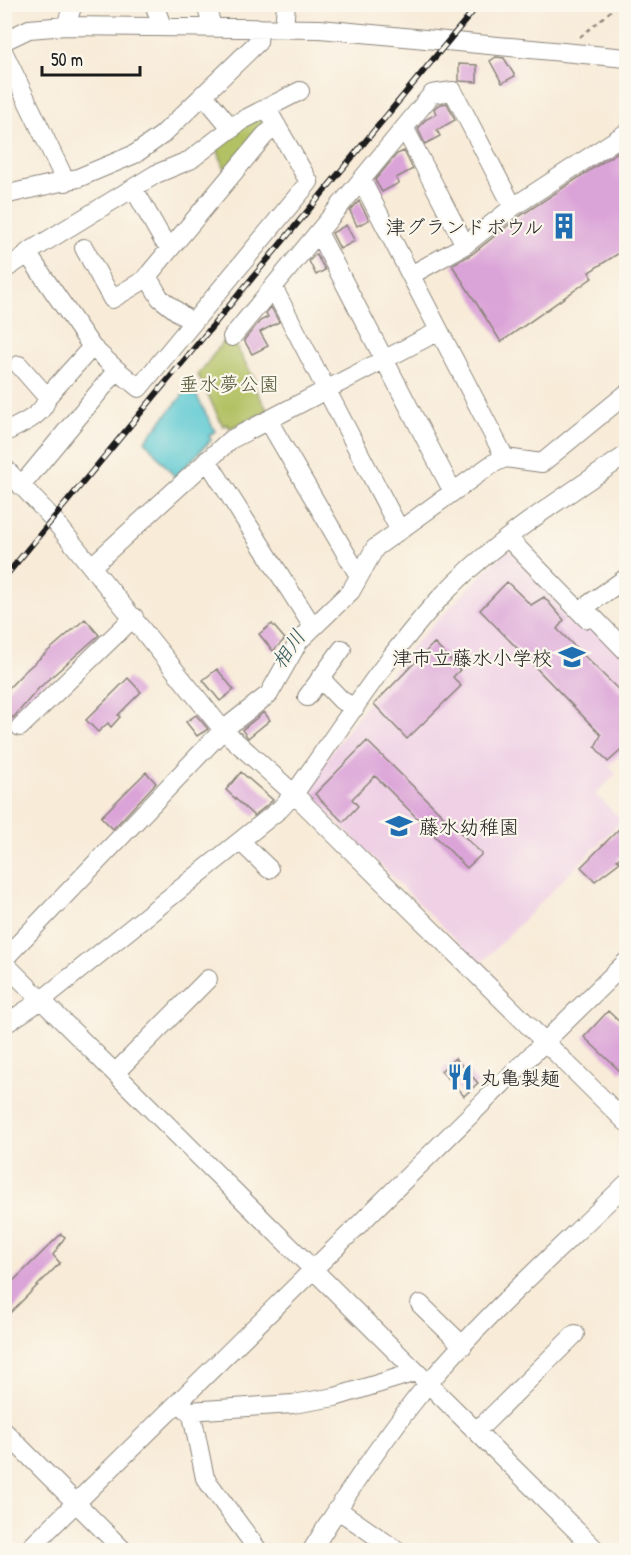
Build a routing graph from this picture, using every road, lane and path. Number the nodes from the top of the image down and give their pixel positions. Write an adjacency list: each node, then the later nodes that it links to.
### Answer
1 (74, 4): 6 (street)
2 (154, 4): 7 (street)
3 (206, 4): 8 (street)
4 (619, 4): 12 (path)
5 (285, 5): 10 (street)
6 (66, 26): 7 (street); 11 (street)
7 (162, 26): 8 (street)
8 (212, 27): 9 (street)
9 (259, 28): 10 (street); 16 (street)
10 (284, 29): 12 (street)
11 (4, 41)
12 (568, 51): 14 (street)
13 (4, 53): 23 (street)
14 (627, 58)
15 (300, 91): 17 (street)
16 (203, 94): 19 (street); 23 (street)
17 (269, 107): 18 (street); 19 (street)
18 (277, 126): 29 (street); 36 (street)
19 (232, 129): 24 (street)
20 (405, 129): 22 (street); 26 (street); 28 (street)
21 (627, 133): 26 (street)
22 (362, 181): 27 (street); 33 (street)
23 (66, 182): 25 (street)
24 (134, 189): 29 (street); 31 (street)
25 (4, 195)
26 (513, 207): 28 (street)
27 (319, 234): 35 (street); 40 (street)
28 (465, 245): 33 (street)
29 (171, 247): 34 (street)
30 (84, 248): 34 (street)
31 (28, 254): 32 (street); 39 (street)
32 (4, 270)
33 (411, 275): 37 (street)
34 (147, 276): 36 (street)
35 (273, 287): 38 (street); 43 (street)
36 (192, 323): 42 (street)
37 (439, 331): 40 (street); 49 (street)
38 (232, 337)
39 (92, 347): 42 (street); 45 (street)
40 (385, 360): 43 (street); 53 (street)
41 (19, 365): 45 (street)
42 (117, 370): 52 (street)
43 (326, 389): 46 (street); 54 (street)
44 (627, 394): 49 (street)
45 (47, 398): 47 (street)
46 (268, 420): 50 (street); 57 (street)
47 (4, 433)
48 (627, 455): 55 (street)
49 (505, 458): 53 (street)
50 (207, 460): 56 (street); 61 (street)
51 (4, 467): 52 (street)
52 (21, 486): 56 (street)
53 (453, 492): 54 (street)
54 (399, 531): 57 (street)
55 (508, 538): 59 (street); 66 (street)
56 (92, 566): 60 (street)
57 (359, 576): 61 (street)
58 (627, 578): 59 (street)
59 (579, 611): 63 (street)
60 (134, 617): 67 (street); 68 (street)
61 (314, 627): 68 (street)
62 (342, 649): 64 (street)
63 (627, 651)
64 (320, 678): 65 (street); 66 (street)
65 (307, 697)
66 (355, 708): 69 (street)
67 (20, 727)
68 (226, 734): 69 (street); 73 (street)
69 (294, 794): 70 (street); 77 (street)
70 (240, 841): 71 (street); 75 (street)
71 (269, 869)
72 (627, 962): 77 (street)
73 (7, 963): 75 (street)
74 (208, 980): 78 (street)
75 (43, 999): 76 (street); 78 (street)
76 (4, 1025)
77 (546, 1042): 79 (street); 81 (street)
78 (116, 1072): 81 (street)
79 (627, 1122)
80 (627, 1184): 84 (street)
81 (314, 1270): 85 (street); 86 (street)
82 (420, 1304): 84 (street)
83 (575, 1334): 87 (street)
84 (463, 1346): 85 (street)
85 (422, 1378): 86 (street); 87 (street); 90 (street)
86 (184, 1407): 89 (street); 93 (street)
87 (474, 1430): 96 (street)
88 (4, 1431): 89 (street)
89 (76, 1503): 91 (street); 92 (street)
90 (337, 1509): 94 (street); 95 (street)
91 (28, 1551)
92 (123, 1551)
93 (258, 1551)
94 (312, 1551)
95 (396, 1551)
96 (596, 1551)

